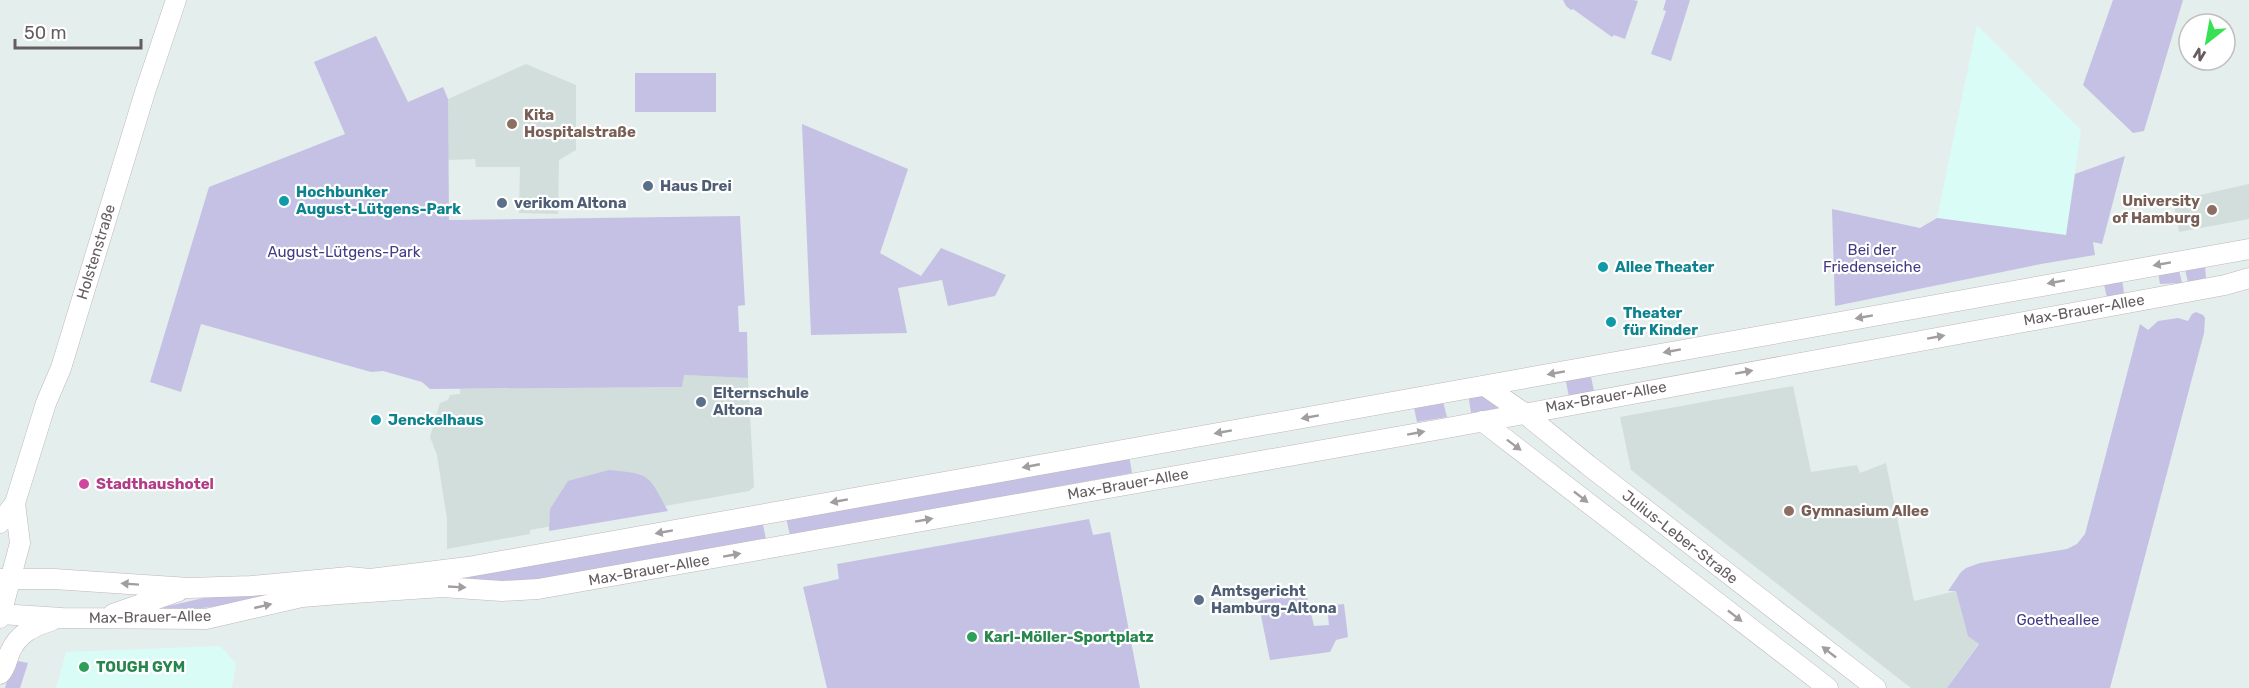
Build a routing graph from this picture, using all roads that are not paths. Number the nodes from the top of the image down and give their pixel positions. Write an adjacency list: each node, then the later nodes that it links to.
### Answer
1 (176, 0): 7 (main road, Holstenstraße)
2 (2249, 249): 4 (main road, Max-Brauer-Allee, one-way to 4)
3 (2249, 278): 5 (main road, Max-Brauer-Allee, one-way to 3)
4 (1485, 386): 5 (main road, Julius-Leber-Straße); 10 (main road, Max-Brauer-Allee, one-way to 10)
5 (1524, 412): 6 (main road, Max-Brauer-Allee); 16 (main road, Julius-Leber-Straße, one-way to 5)
6 (1482, 421): 13 (main road, Max-Brauer-Allee, one-way to 6); 15 (main road, Julius-Leber-Straße, one-way to 15)
7 (15, 503): 8 (main road, Holstenstraße); 9 (main road, Holstenstraße)
8 (0, 523)
9 (5, 579): 10 (main road, Max-Brauer-Allee, one-way to 9); 11 (main road, Holstenstraße)
10 (189, 588): 13 (main road)
11 (0, 616): 12 (main road, Max-Brauer-Allee)
12 (62, 618): 13 (main road, Max-Brauer-Allee); 14 (main road)
13 (102, 618)
14 (0, 674)
15 (1828, 688)
16 (1876, 688)

